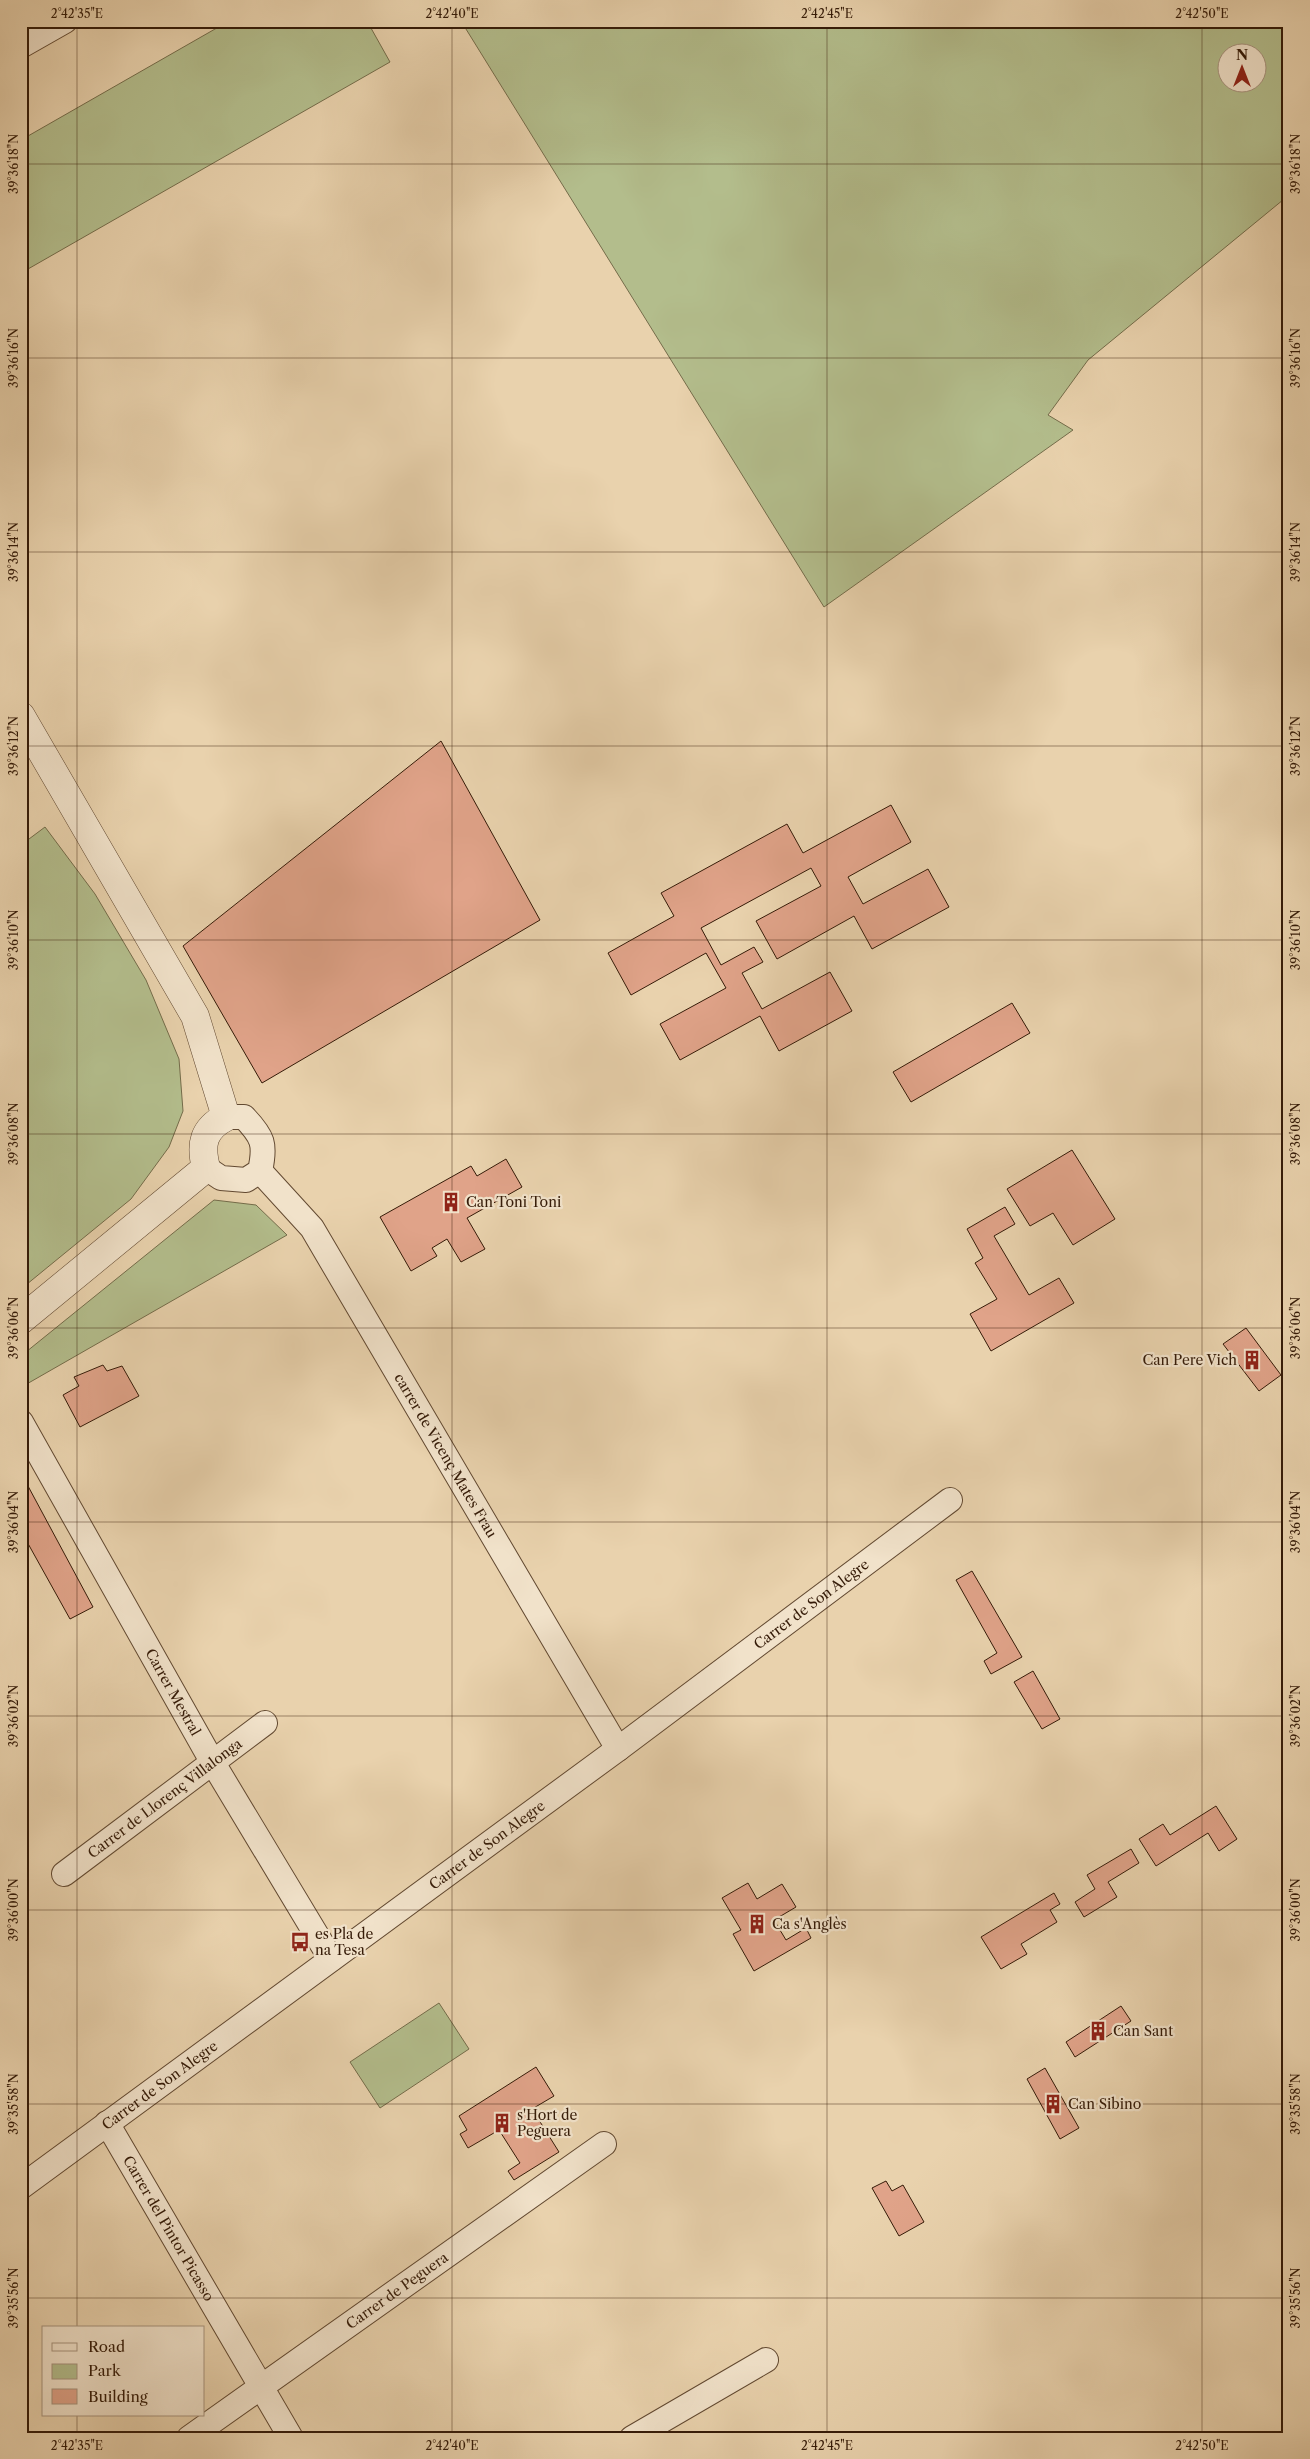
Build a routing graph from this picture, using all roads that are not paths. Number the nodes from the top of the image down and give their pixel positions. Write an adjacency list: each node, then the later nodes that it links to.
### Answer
1 (65, 21): 2 (street)
2 (21, 46)
3 (21, 716): 4 (street)
4 (226, 1117): 5 (street); 6 (street)
5 (206, 1168): 6 (street); 7 (street)
6 (260, 1171): 11 (street, carrer de Vicenç Mates Frau)
7 (21, 1320)
8 (21, 1422): 12 (street, Carrer Mestral)
9 (950, 1500): 11 (street, Carrer de Son Alegre)
10 (266, 1723): 12 (street, Carrer de Llorenç Villalonga)
11 (618, 1749): 14 (street, Carrer de Son Alegre)
12 (213, 1763): 13 (street, Carrer de Llorenç Villalonga); 14 (street, Carrer Mestral)
13 (64, 1874)
14 (331, 1959): 15 (street, Carrer de Son Alegre)
15 (107, 2123): 17 (street, Carrer de Son Alegre); 19 (street, Carrer del Pintor Picasso)
16 (604, 2144): 19 (street, Carrer de Peguera)
17 (21, 2187)
18 (766, 2360): 22 (street)
19 (261, 2387): 20 (street, Carrer de Peguera); 21 (street, Carrer del Pintor Picasso)
20 (189, 2438)
21 (291, 2438)
22 (632, 2438)

